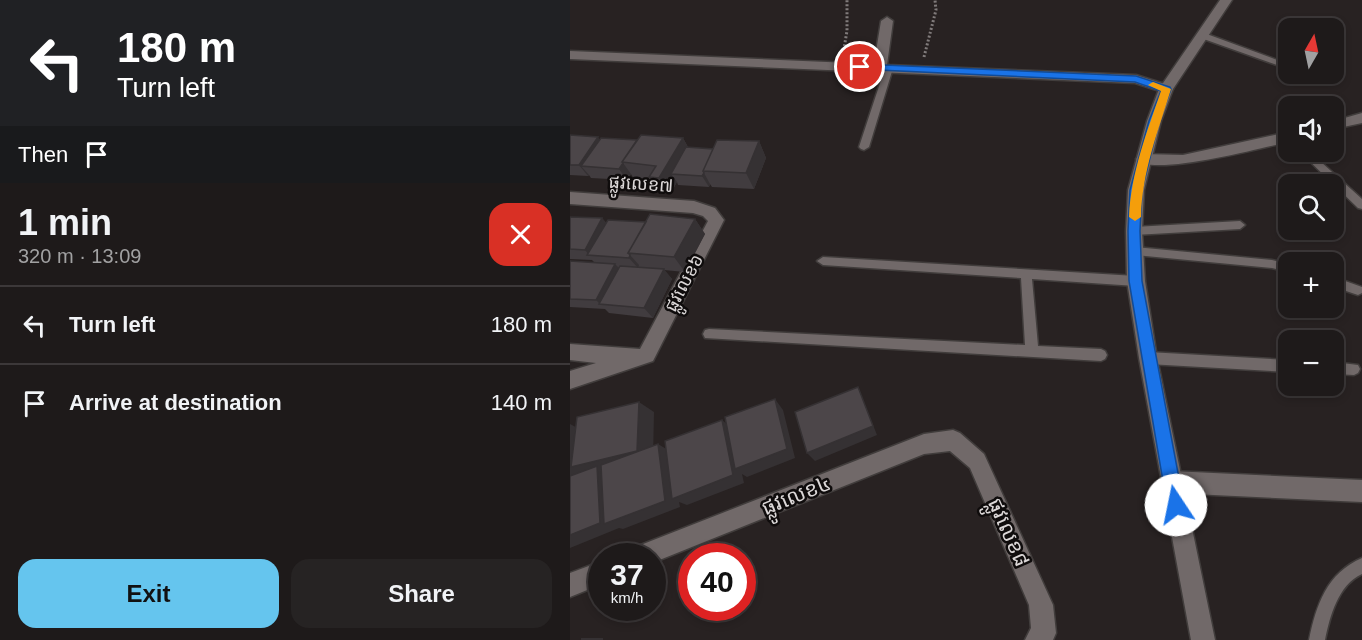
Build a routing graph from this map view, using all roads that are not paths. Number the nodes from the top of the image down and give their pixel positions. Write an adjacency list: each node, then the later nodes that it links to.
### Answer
1 (1226, 0): 3 (street)
2 (887, 21): 6 (street)
3 (1201, 35): 5 (lane); 7 (street)
4 (570, 55): 6 (street)
5 (1278, 63)
6 (885, 68): 7 (street); 11 (lane)
7 (1166, 89): 12 (street)
8 (1362, 118): 9 (street)
9 (1344, 122)
10 (1278, 138): 12 (street)
11 (864, 147)
12 (1143, 159): 18 (street)
13 (1316, 162): 15 (lane)
14 (570, 198): 16 (street, ផ្លូវលេខ៧)
15 (1362, 205)
16 (710, 212): 30 (street, ផ្លូវលេខ៦)
17 (1240, 225): 18 (lane)
18 (1134, 231): 19 (street)
19 (1135, 251): 21 (lane); 23 (street)
20 (823, 261): 22 (lane)
21 (1278, 266)
22 (1026, 275): 23 (lane); 27 (lane)
23 (1136, 281): 31 (street)
24 (1344, 285): 25 (lane)
25 (1358, 290)
26 (709, 334): 27 (lane)
27 (1032, 350): 29 (lane)
28 (570, 352): 30 (street)
29 (1101, 355)
30 (641, 357): 35 (street)
31 (1148, 358): 32 (lane); 37 (street)
32 (1278, 365)
33 (1344, 368): 34 (lane)
34 (1354, 369)
35 (570, 380)
36 (953, 441): 39 (street, ផ្លូវលេខ៤); 43 (street, ផ្លូវលេខ៨)
37 (1171, 482): 38 (street); 44 (street)
38 (1362, 491)
39 (666, 546)
40 (1362, 566): 45 (lane)
41 (588, 578): 42 (street)
42 (570, 585)
43 (1040, 637)
44 (1203, 640)
45 (1317, 640)

